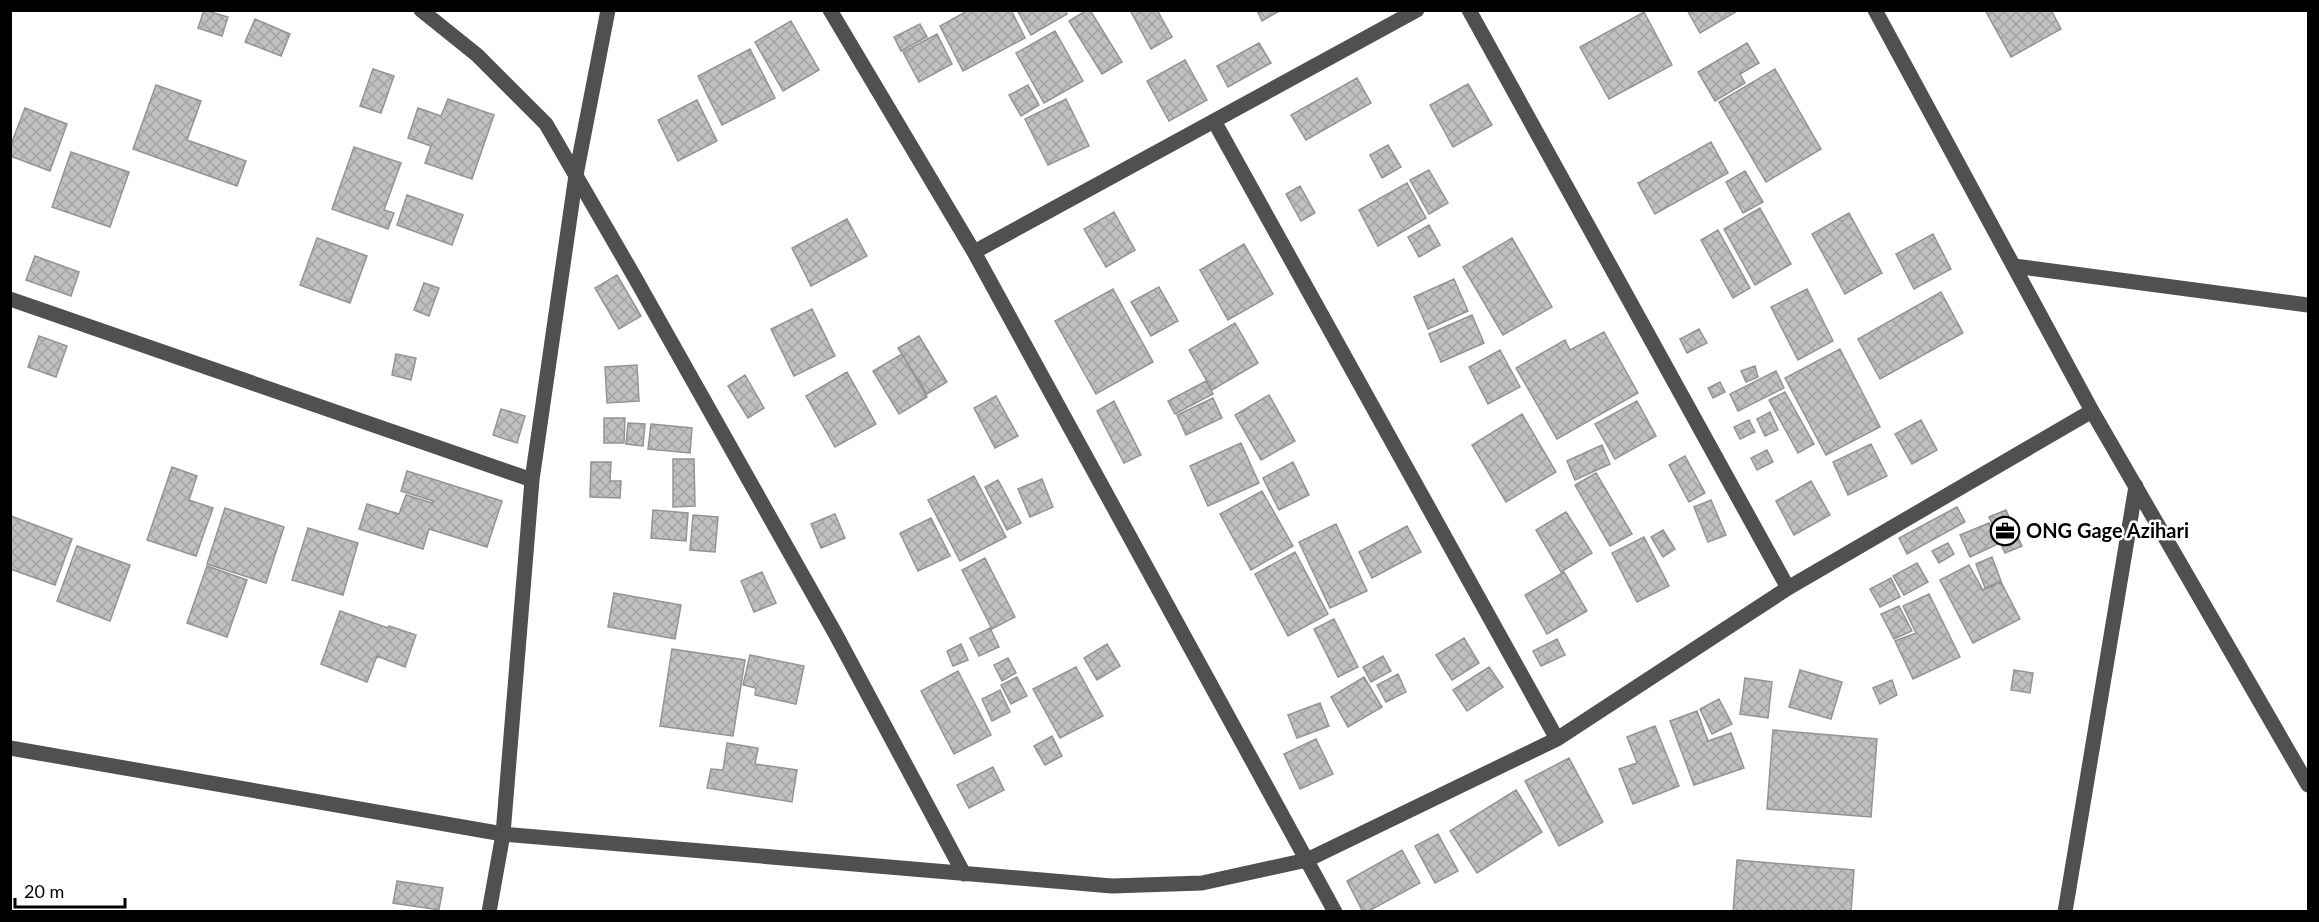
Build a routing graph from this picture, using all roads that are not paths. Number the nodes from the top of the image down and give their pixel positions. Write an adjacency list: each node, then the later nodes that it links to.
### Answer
1 (421, 10): 8 (street)
2 (608, 10): 8 (street)
3 (830, 10): 9 (street)
4 (1417, 10): 7 (street)
5 (1469, 10): 16 (street)
6 (1875, 10): 10 (street)
7 (1214, 121): 9 (street); 17 (street)
8 (576, 175): 14 (street); 22 (street)
9 (974, 252): 21 (street)
10 (2014, 266): 12 (street); 13 (street)
11 (10, 298): 14 (street)
12 (2308, 305)
13 (2092, 411): 15 (street); 16 (street)
14 (532, 480): 20 (street)
15 (2136, 486): 19 (street); 25 (street)
16 (1788, 588): 17 (street)
17 (1557, 739): 21 (street)
18 (10, 748): 20 (street)
19 (2308, 785)
20 (503, 834): 22 (street); 23 (street)
21 (1307, 860): 22 (street); 24 (street)
22 (964, 874)
23 (489, 912)
24 (1335, 912)
25 (2065, 912)

